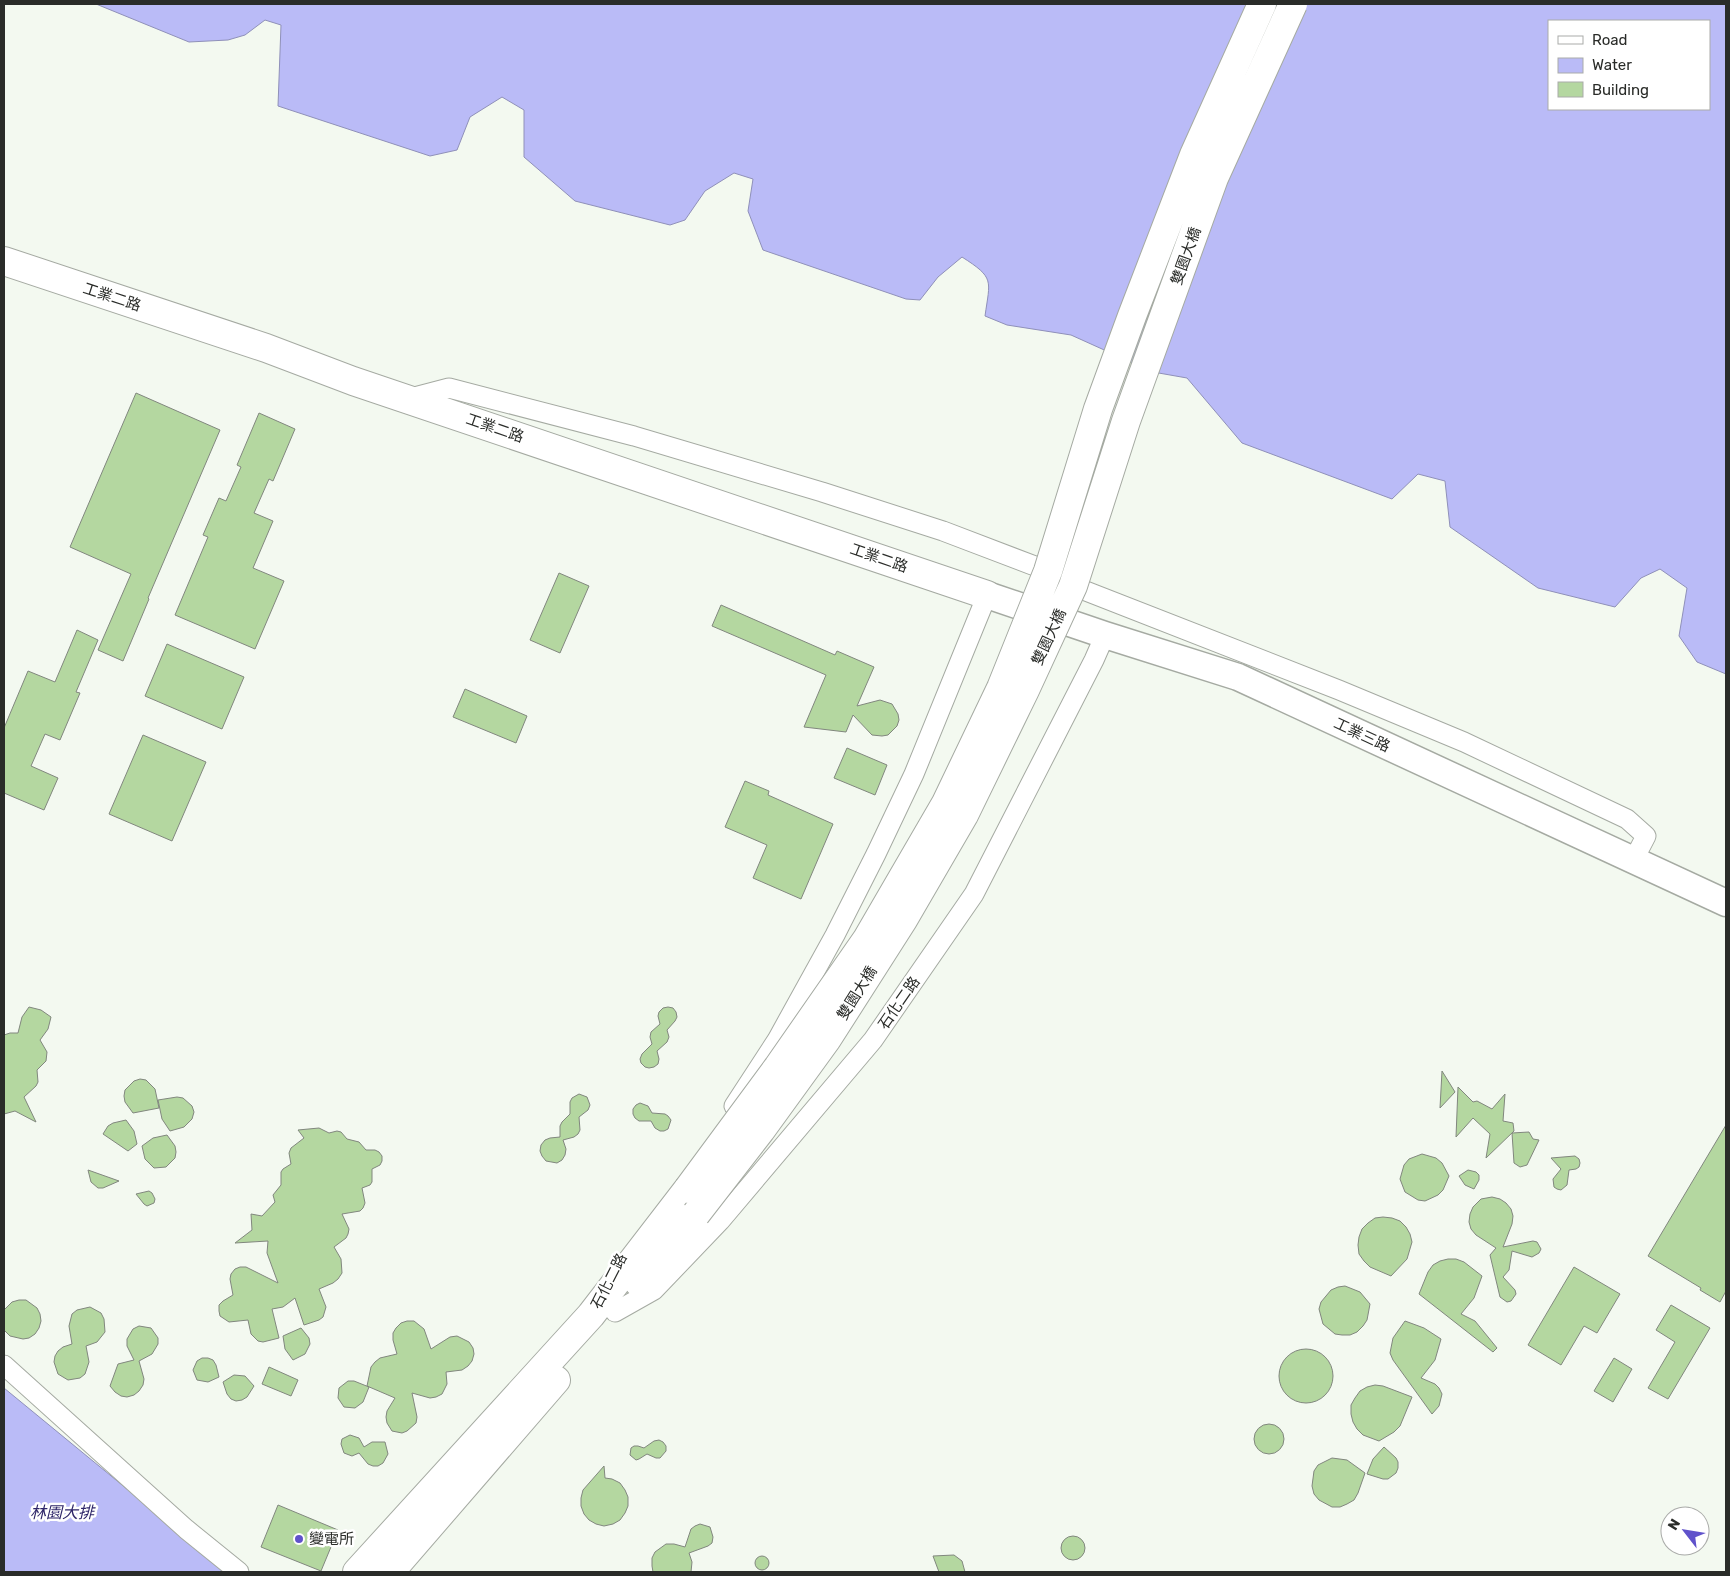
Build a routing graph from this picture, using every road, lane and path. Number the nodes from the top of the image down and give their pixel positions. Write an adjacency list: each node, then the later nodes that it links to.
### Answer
1 (1262, 4): 5 (main road, 雙園大橋, bridge)
2 (1292, 4): 6 (main road, 雙園大橋, bridge)
3 (4, 261): 4 (main road, 工業二路)
4 (407, 399): 5 (street); 7 (main road, 工業二路)
5 (1048, 571): 11 (main road, 雙園大橋, bridge)
6 (1073, 586): 9 (street); 11 (main road, 雙園大橋, bridge)
7 (987, 595): 8 (street, 工業三路); 12 (street, 石化二路)
8 (1105, 635): 9 (street, 工業三路); 12 (street, 石化二路)
9 (1634, 861): 10 (street, 工業三路)
10 (1726, 904)
11 (692, 1202): 12 (main road, 石化二路)
12 (603, 1313): 15 (main road, 石化二路); 16 (main road, 石化二路)
13 (4, 1365): 14 (street)
14 (240, 1572)
15 (357, 1572)
16 (390, 1572)

